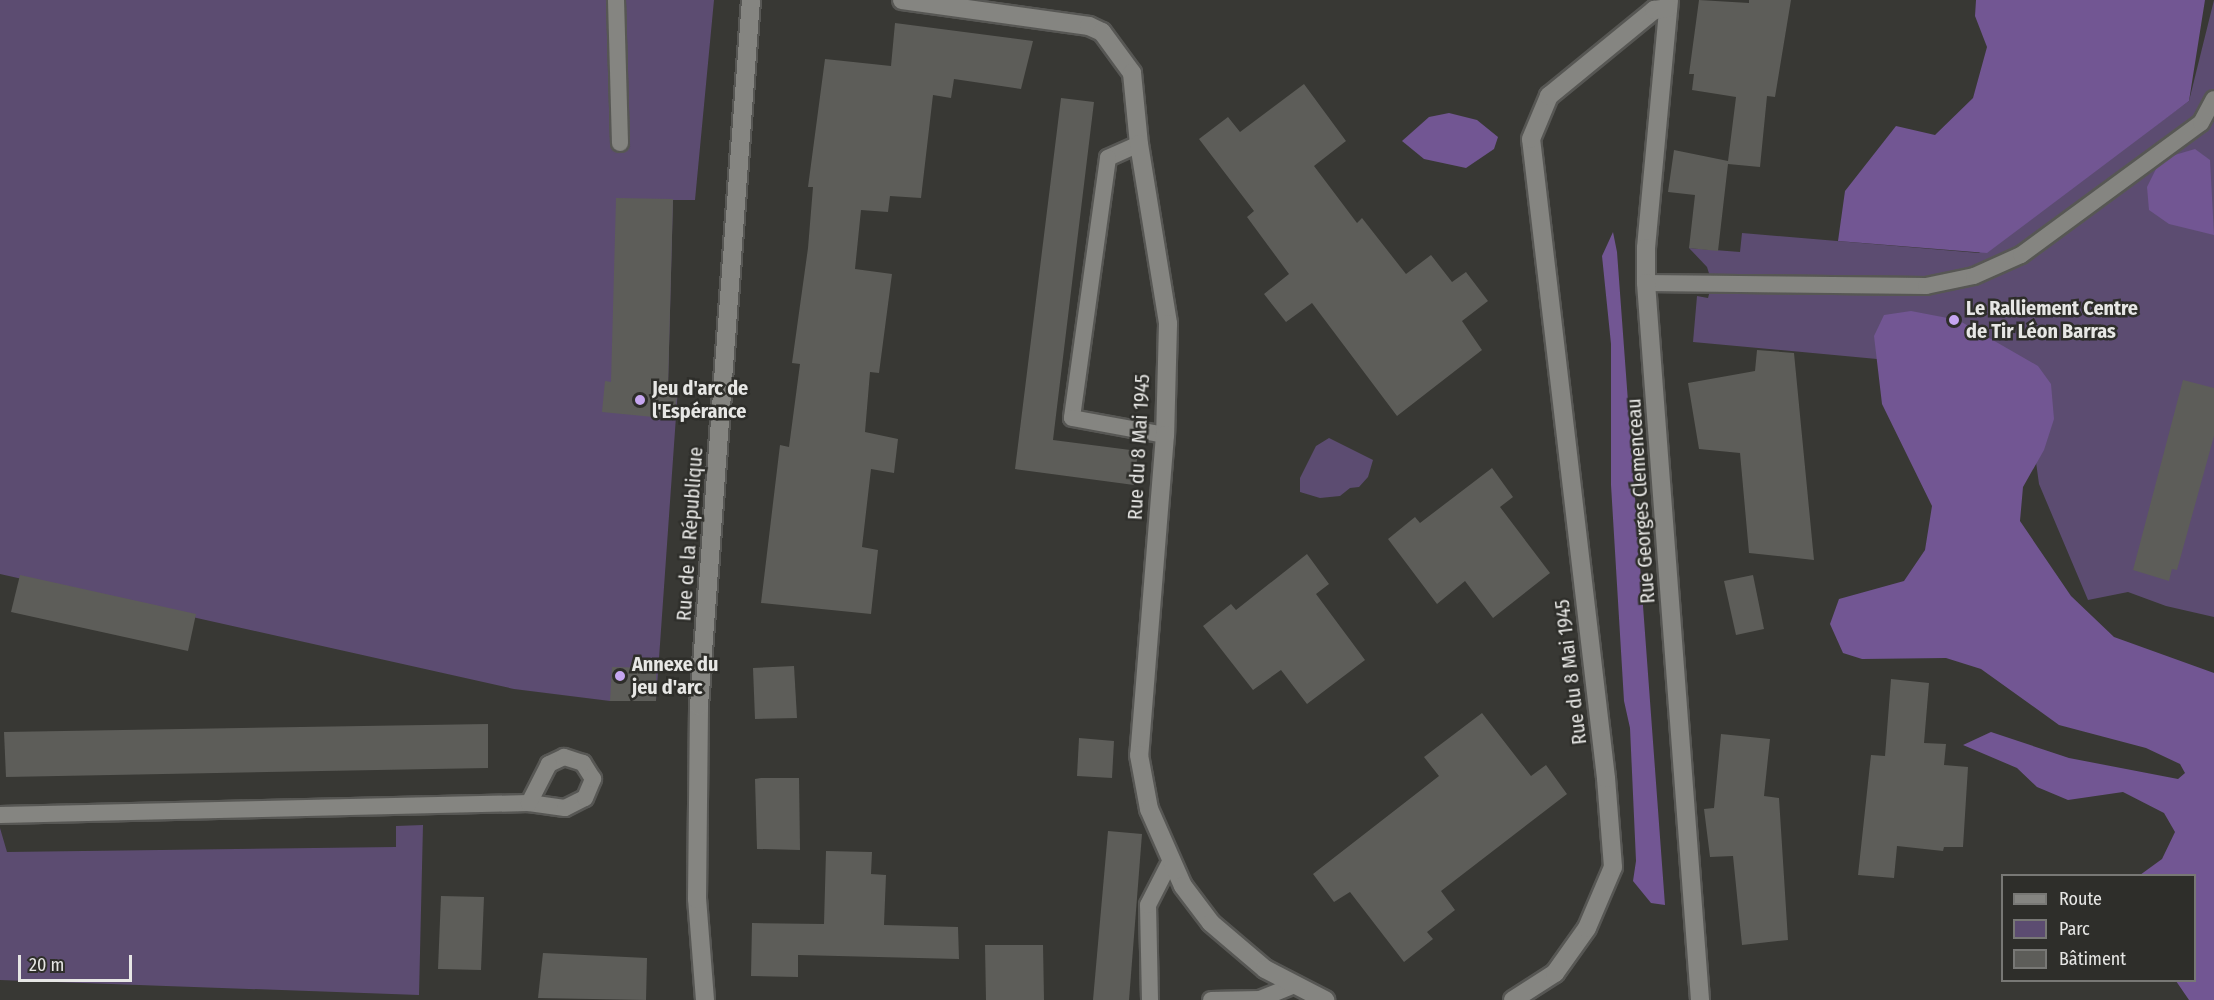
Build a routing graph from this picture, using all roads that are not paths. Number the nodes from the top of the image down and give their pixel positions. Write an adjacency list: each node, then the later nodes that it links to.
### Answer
1 (616, 0): 6 (lane)
2 (751, 0): 14 (street, Rue de la République)
3 (902, 0): 7 (street, Rue du 8 Mai 1945)
4 (1669, 4): 8 (street, Rue Georges Clemenceau); 18 (street, Rue du 8 Mai 1945)
5 (2214, 99): 8 (lane)
6 (620, 143)
7 (1139, 144): 9 (street, Rue du 8 Mai 1945); 9 (lane)
8 (1646, 283): 19 (street, Rue Georges Clemenceau)
9 (1165, 435): 12 (street, Rue du 8 Mai 1945)
10 (529, 803): 11 (lane)
11 (0, 814)
12 (1171, 860): 13 (street, Rue du 8 Mai 1945); 15 (lane)
13 (1292, 986): 16 (lane); 17 (street, Rue du 8 Mai 1945)
14 (705, 1000)
15 (1150, 1000)
16 (1211, 1000)
17 (1325, 1000)
18 (1513, 1000)
19 (1700, 1000)

